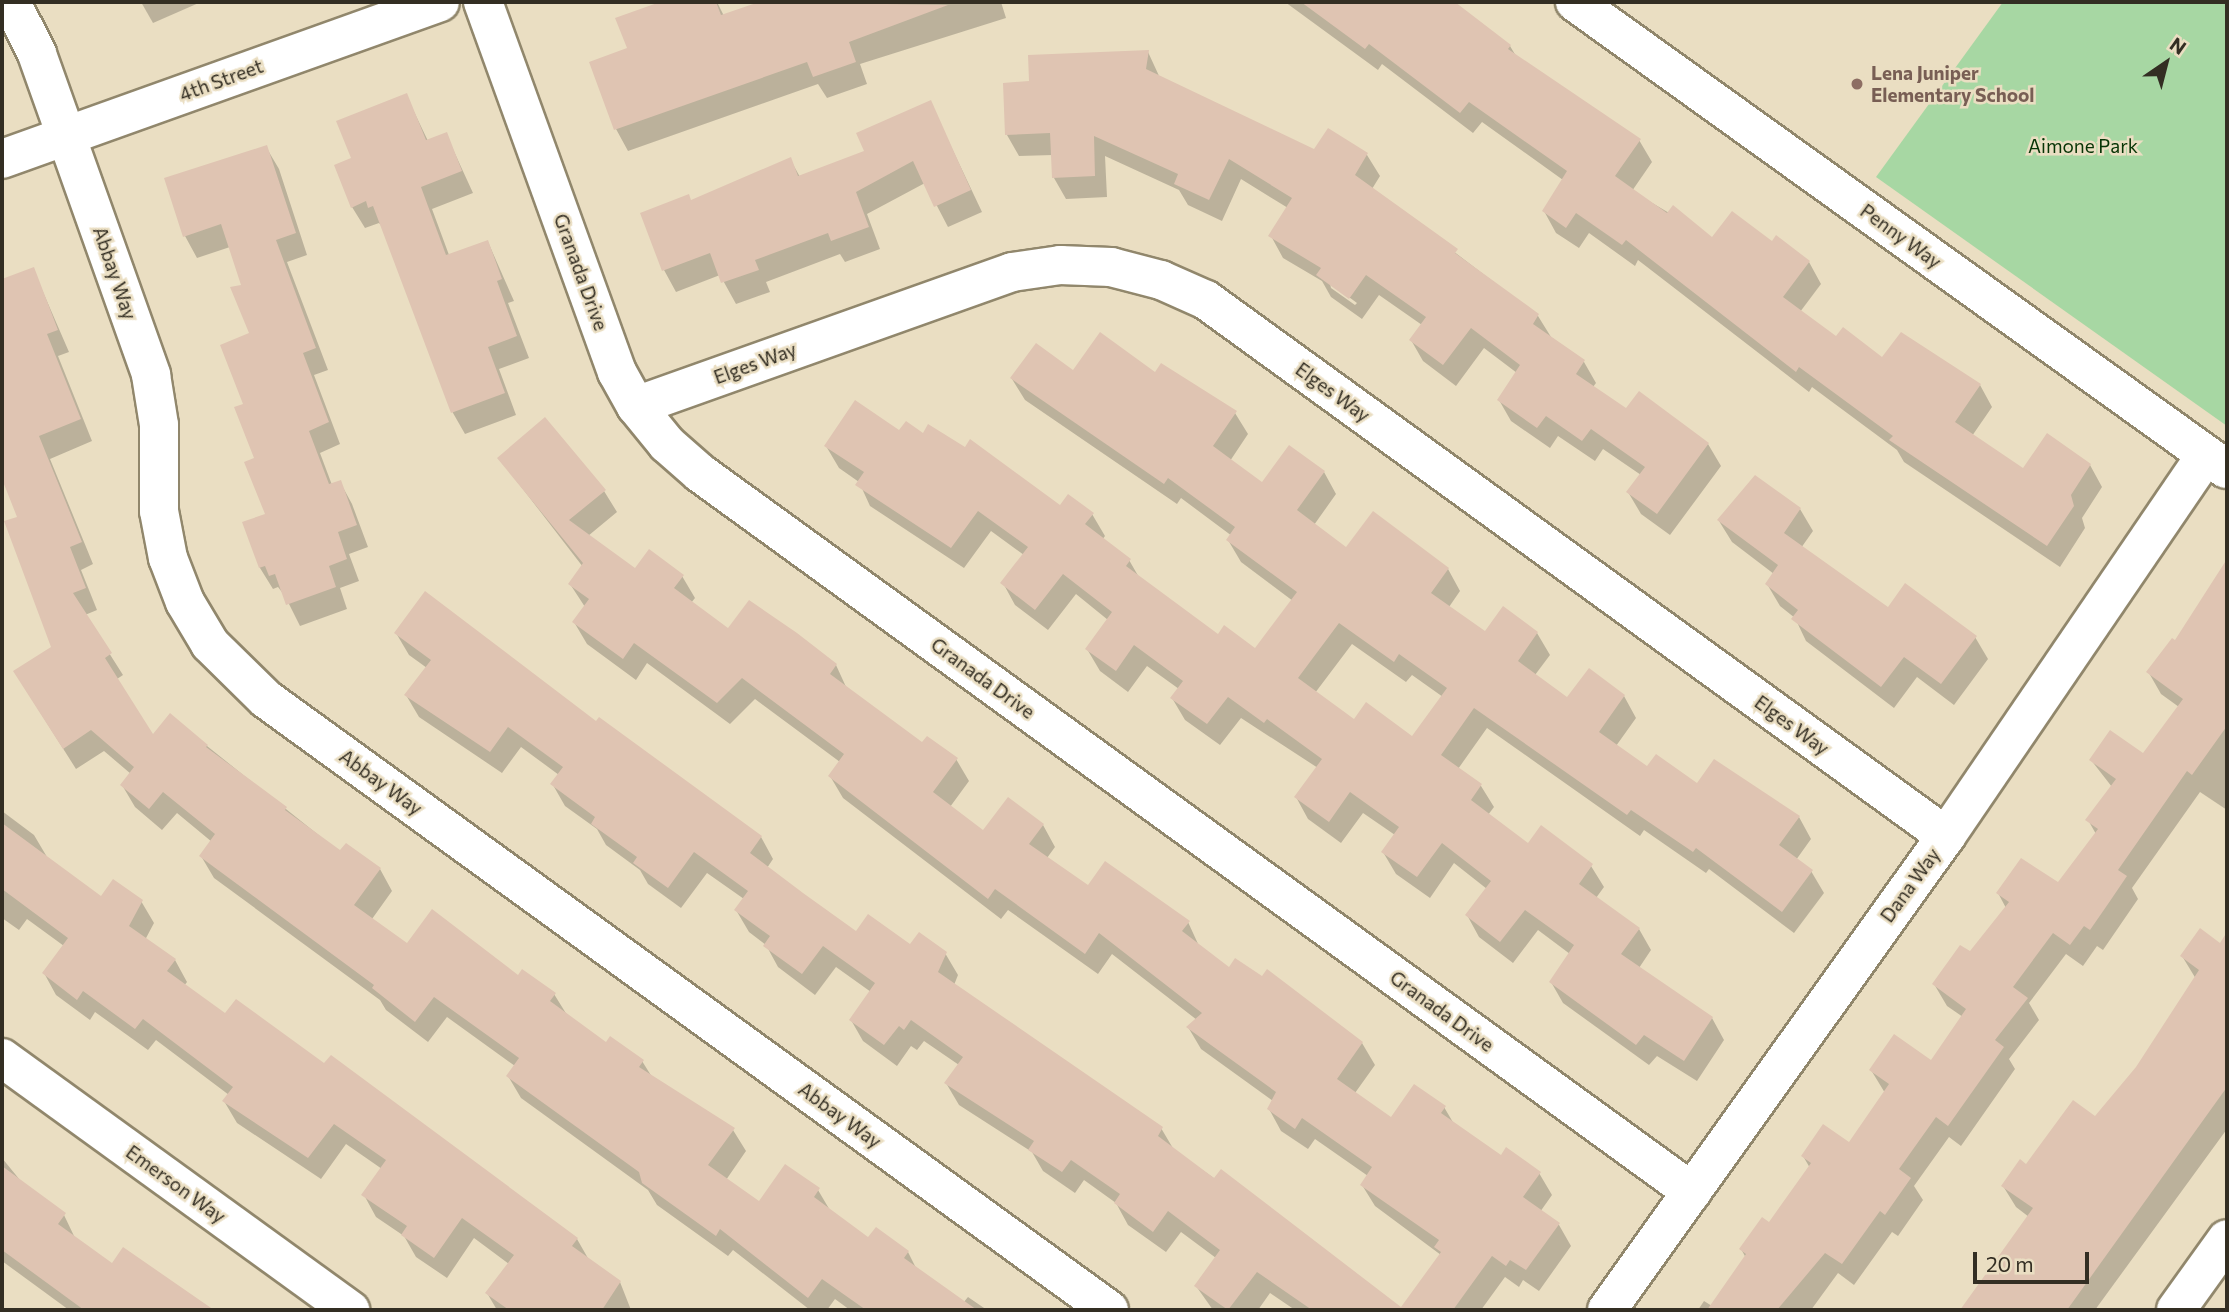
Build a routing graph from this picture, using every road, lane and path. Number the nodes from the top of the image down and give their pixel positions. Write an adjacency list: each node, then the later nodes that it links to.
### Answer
1 (11, 2): 5 (street, Abbay Way)
2 (440, 2): 5 (street, 4th Street)
3 (483, 2): 7 (street, Granada Drive)
4 (1575, 2): 8 (street, Penny Way)
5 (66, 136): 6 (street, 4th Street); 14 (street, Abbay Way)
6 (2, 159)
7 (636, 406): 9 (street, Elges Way); 11 (street, Granada Drive)
8 (2216, 462): 9 (street, Dana Way)
9 (1946, 836): 11 (street, Dana Way)
10 (2, 1058): 13 (street, Emerson Way)
11 (1692, 1192): 15 (street, Dana Way)
12 (2227, 1239): 16 (street)
13 (350, 1310)
14 (1110, 1310)
15 (1607, 1310)
16 (2176, 1310)

